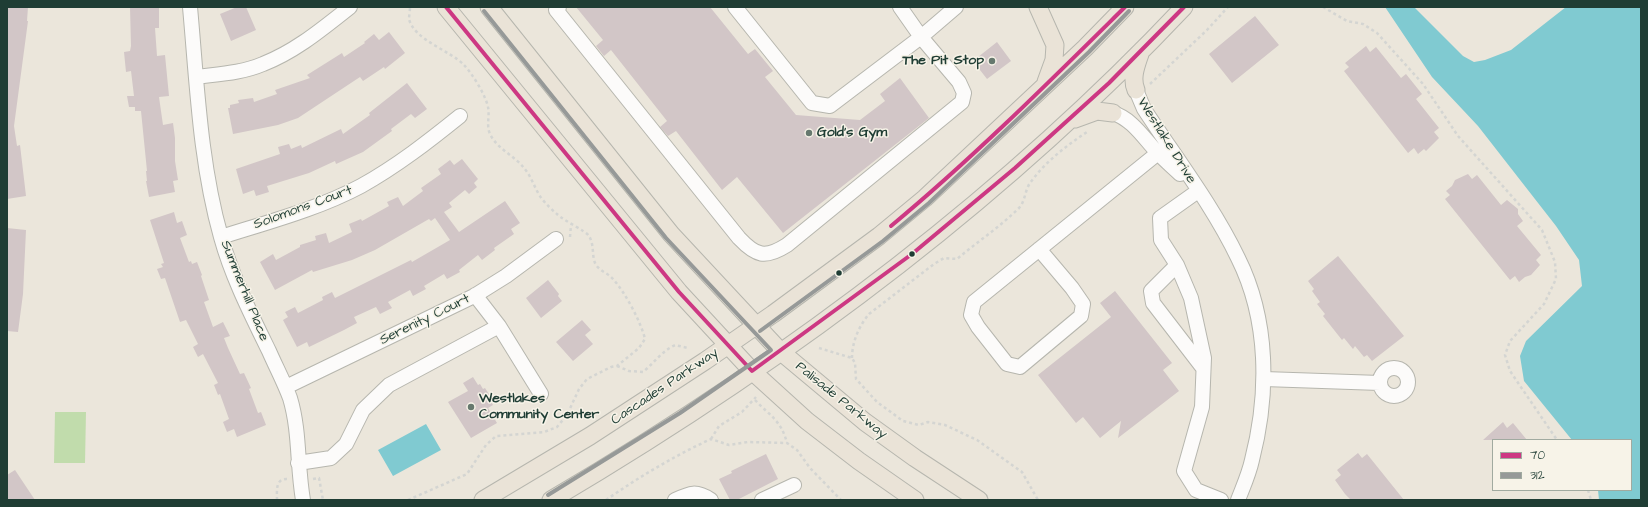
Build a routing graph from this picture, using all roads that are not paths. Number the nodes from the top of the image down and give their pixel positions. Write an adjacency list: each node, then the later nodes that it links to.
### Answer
1 (190, 7): 14 (street, Summerhill Place)
2 (350, 7): 14 (street)
3 (446, 7): 29 (main road)
4 (489, 7): 28 (main road, Palisade Parkway)
5 (559, 7): 12 (street)
6 (735, 7): 12 (street)
7 (900, 7): 12 (street)
8 (956, 7): 12 (street)
9 (1038, 7): 15 (main road)
10 (1125, 7): 15 (main road, Cascades Parkway)
11 (1184, 7): 13 (main road)
12 (921, 37)
13 (1140, 52): 16 (main road); 19 (main road)
14 (196, 76): 22 (street, Summerhill Place)
15 (1045, 86): 28 (main road, Cascades Parkway)
16 (1141, 88): 21 (street, Westlake Drive)
17 (1113, 112): 19 (main road); 20 (street, Westlake Drive)
18 (460, 116): 22 (street, Solomons Court)
19 (1064, 124): 30 (main road)
20 (1158, 153): 21 (street, Westlake Drive); 24 (street)
21 (1198, 191): 25 (street); 33 (street, Westlake Drive)
22 (221, 237): 35 (street, Summerhill Place)
23 (556, 239): 26 (street, Serenity Court)
24 (1039, 249): 24 (street)
25 (1177, 266): 31 (street); 31 (street)
26 (476, 295): 27 (street); 35 (street, Serenity Court)
27 (499, 326): 36 (street); 37 (street)
28 (756, 326): 29 (main road, Cascades Parkway); 30 (main road, Palisade Parkway)
29 (728, 345): 32 (main road); 41 (main road, Cascades Parkway)
30 (780, 351): 32 (main road); 47 (main road, Palisade Parkway)
31 (1203, 368): 48 (street)
32 (752, 371): 42 (main road); 46 (main road)
33 (1264, 379): 34 (street); 49 (street, Westlake Drive)
34 (1380, 383)
35 (286, 387): 37 (street, Summerhill Place)
36 (540, 394)
37 (298, 463): 40 (street, Summerhill Place)
38 (794, 485): 39 (street)
39 (777, 497): 45 (street)
40 (303, 500)
41 (483, 500)
42 (550, 500)
43 (675, 500): 44 (street)
44 (711, 500)
45 (762, 500)
46 (915, 500)
47 (979, 500)
48 (1221, 500)
49 (1238, 500)

